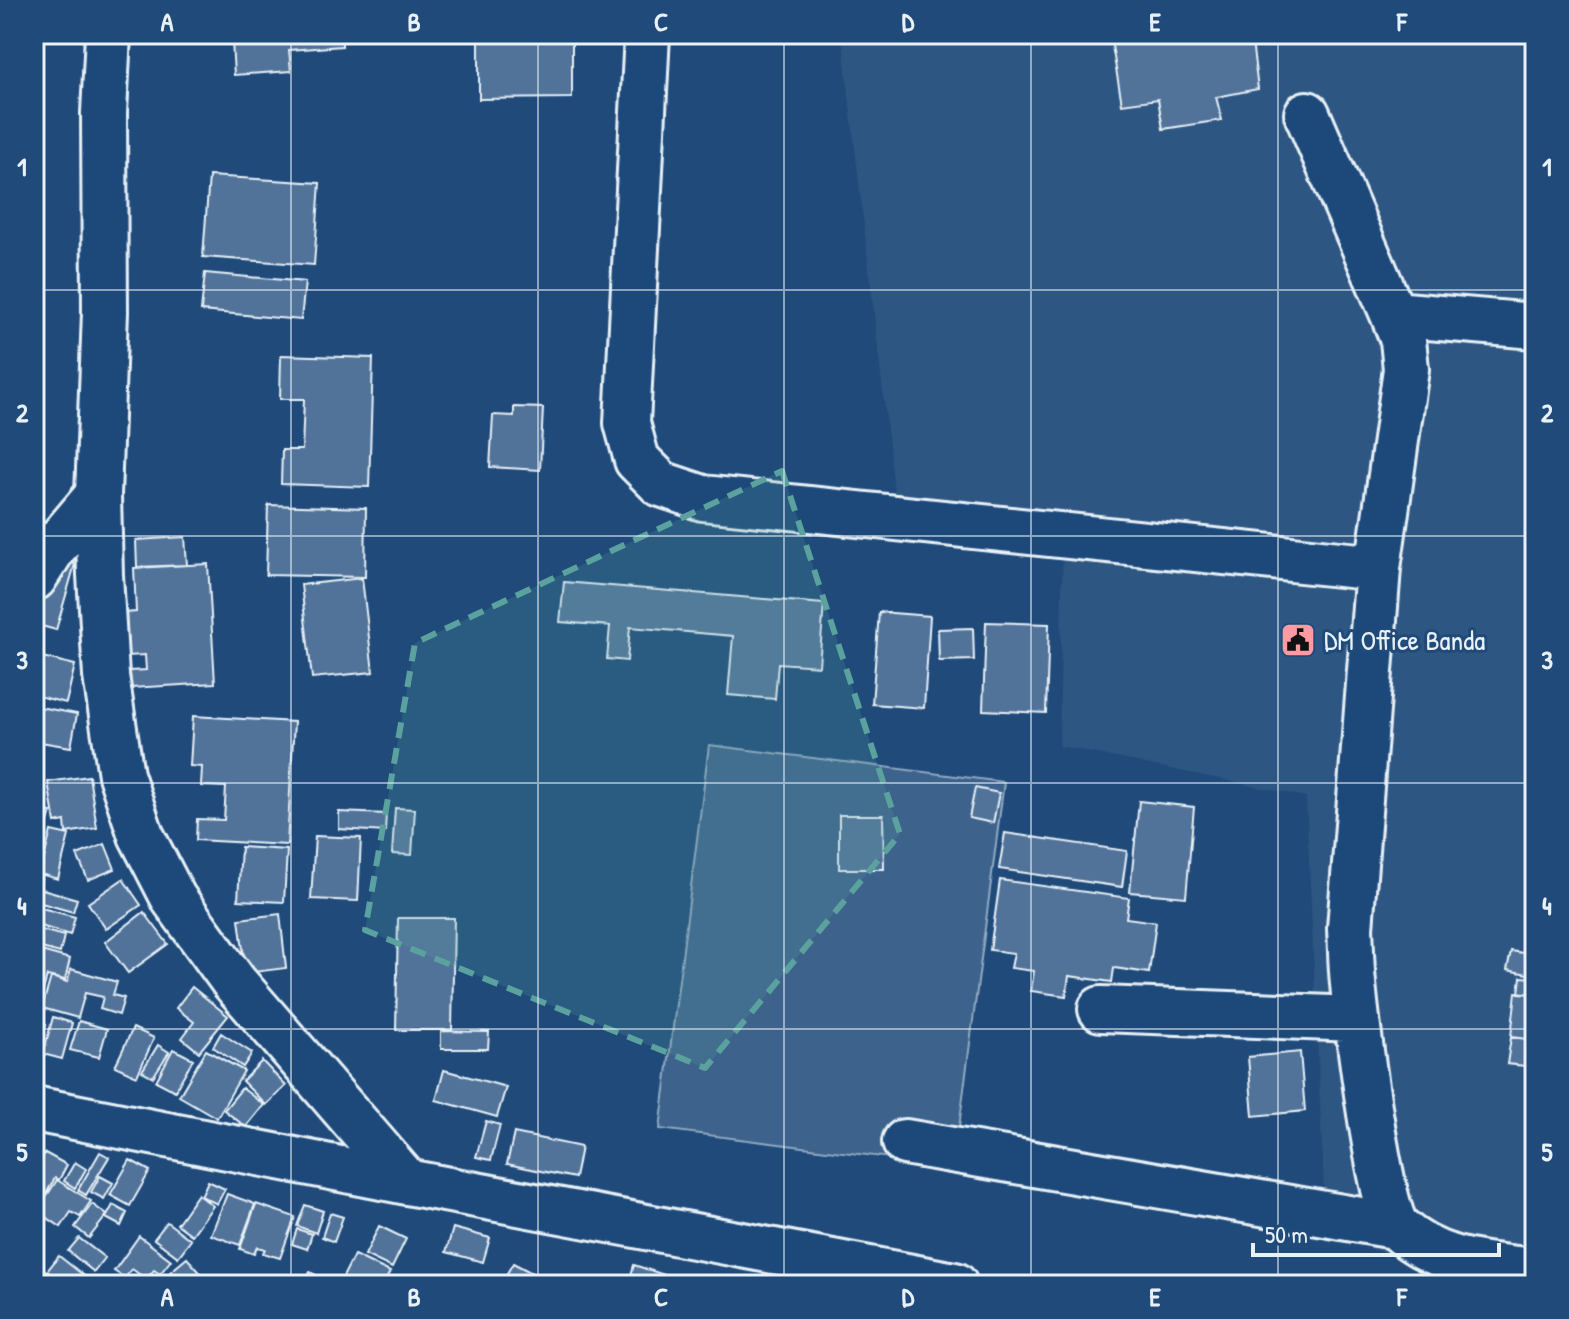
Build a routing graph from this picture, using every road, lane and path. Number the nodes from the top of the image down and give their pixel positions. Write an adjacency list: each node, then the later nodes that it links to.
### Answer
1 (108, 34): 6 (main road)
2 (647, 34): 7 (main road)
3 (1307, 114): 4 (main road)
4 (1393, 314): 5 (main road); 7 (main road)
5 (1535, 326)
6 (98, 495): 8 (main road); 13 (main road)
7 (1378, 568): 10 (main road)
8 (34, 578)
9 (1101, 1009): 10 (main road)
10 (1357, 1019): 14 (main road)
11 (34, 1109): 13 (main road)
12 (905, 1142): 14 (main road)
13 (407, 1182): 16 (main road)
14 (1395, 1226): 15 (main road)
15 (1535, 1271)
16 (955, 1285)

